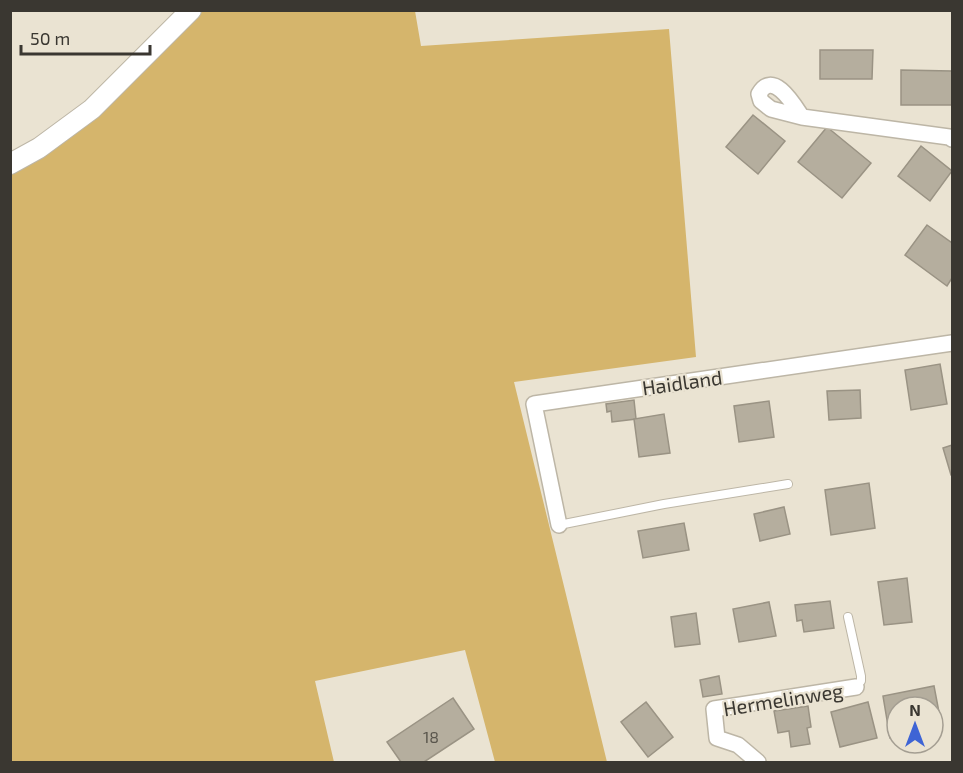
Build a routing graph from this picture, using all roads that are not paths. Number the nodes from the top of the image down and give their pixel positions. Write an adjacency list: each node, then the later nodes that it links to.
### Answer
1 (191, 10): 4 (street)
2 (802, 117): 3 (street)
3 (952, 139)
4 (10, 164)
5 (952, 343): 7 (street, Haidland)
6 (788, 484): 7 (lane)
7 (559, 525)
8 (848, 617): 9 (lane)
9 (856, 687): 10 (street, Hermelinweg)
10 (758, 762)

